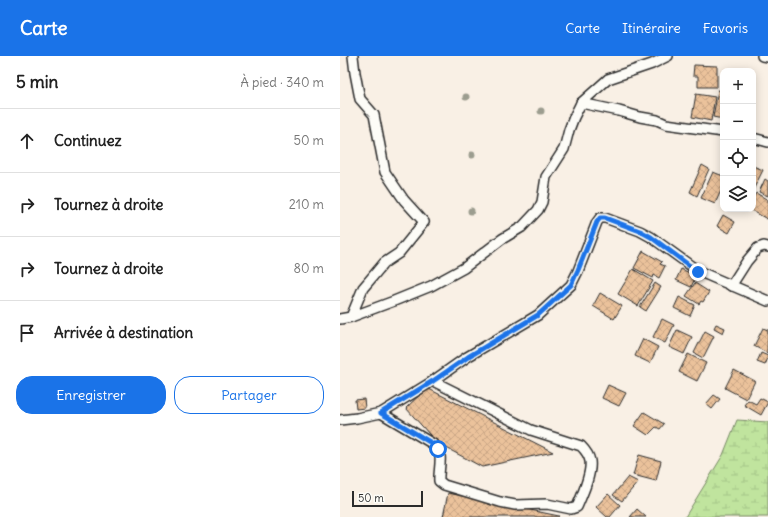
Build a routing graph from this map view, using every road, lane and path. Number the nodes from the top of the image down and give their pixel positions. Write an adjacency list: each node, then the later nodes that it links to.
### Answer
1 (353, 56): 12 (street)
2 (668, 56): 5 (street)
3 (762, 56): 4 (street)
4 (768, 57)
5 (581, 103): 6 (street); 12 (street)
6 (720, 132)
7 (756, 139): 8 (street)
8 (768, 142)
9 (768, 248): 10 (street)
10 (731, 286): 11 (street); 14 (street)
11 (768, 301)
12 (351, 317): 13 (street)
13 (340, 319)
14 (433, 381): 15 (street); 15 (street)
15 (381, 413): 16 (street)
16 (340, 420)

